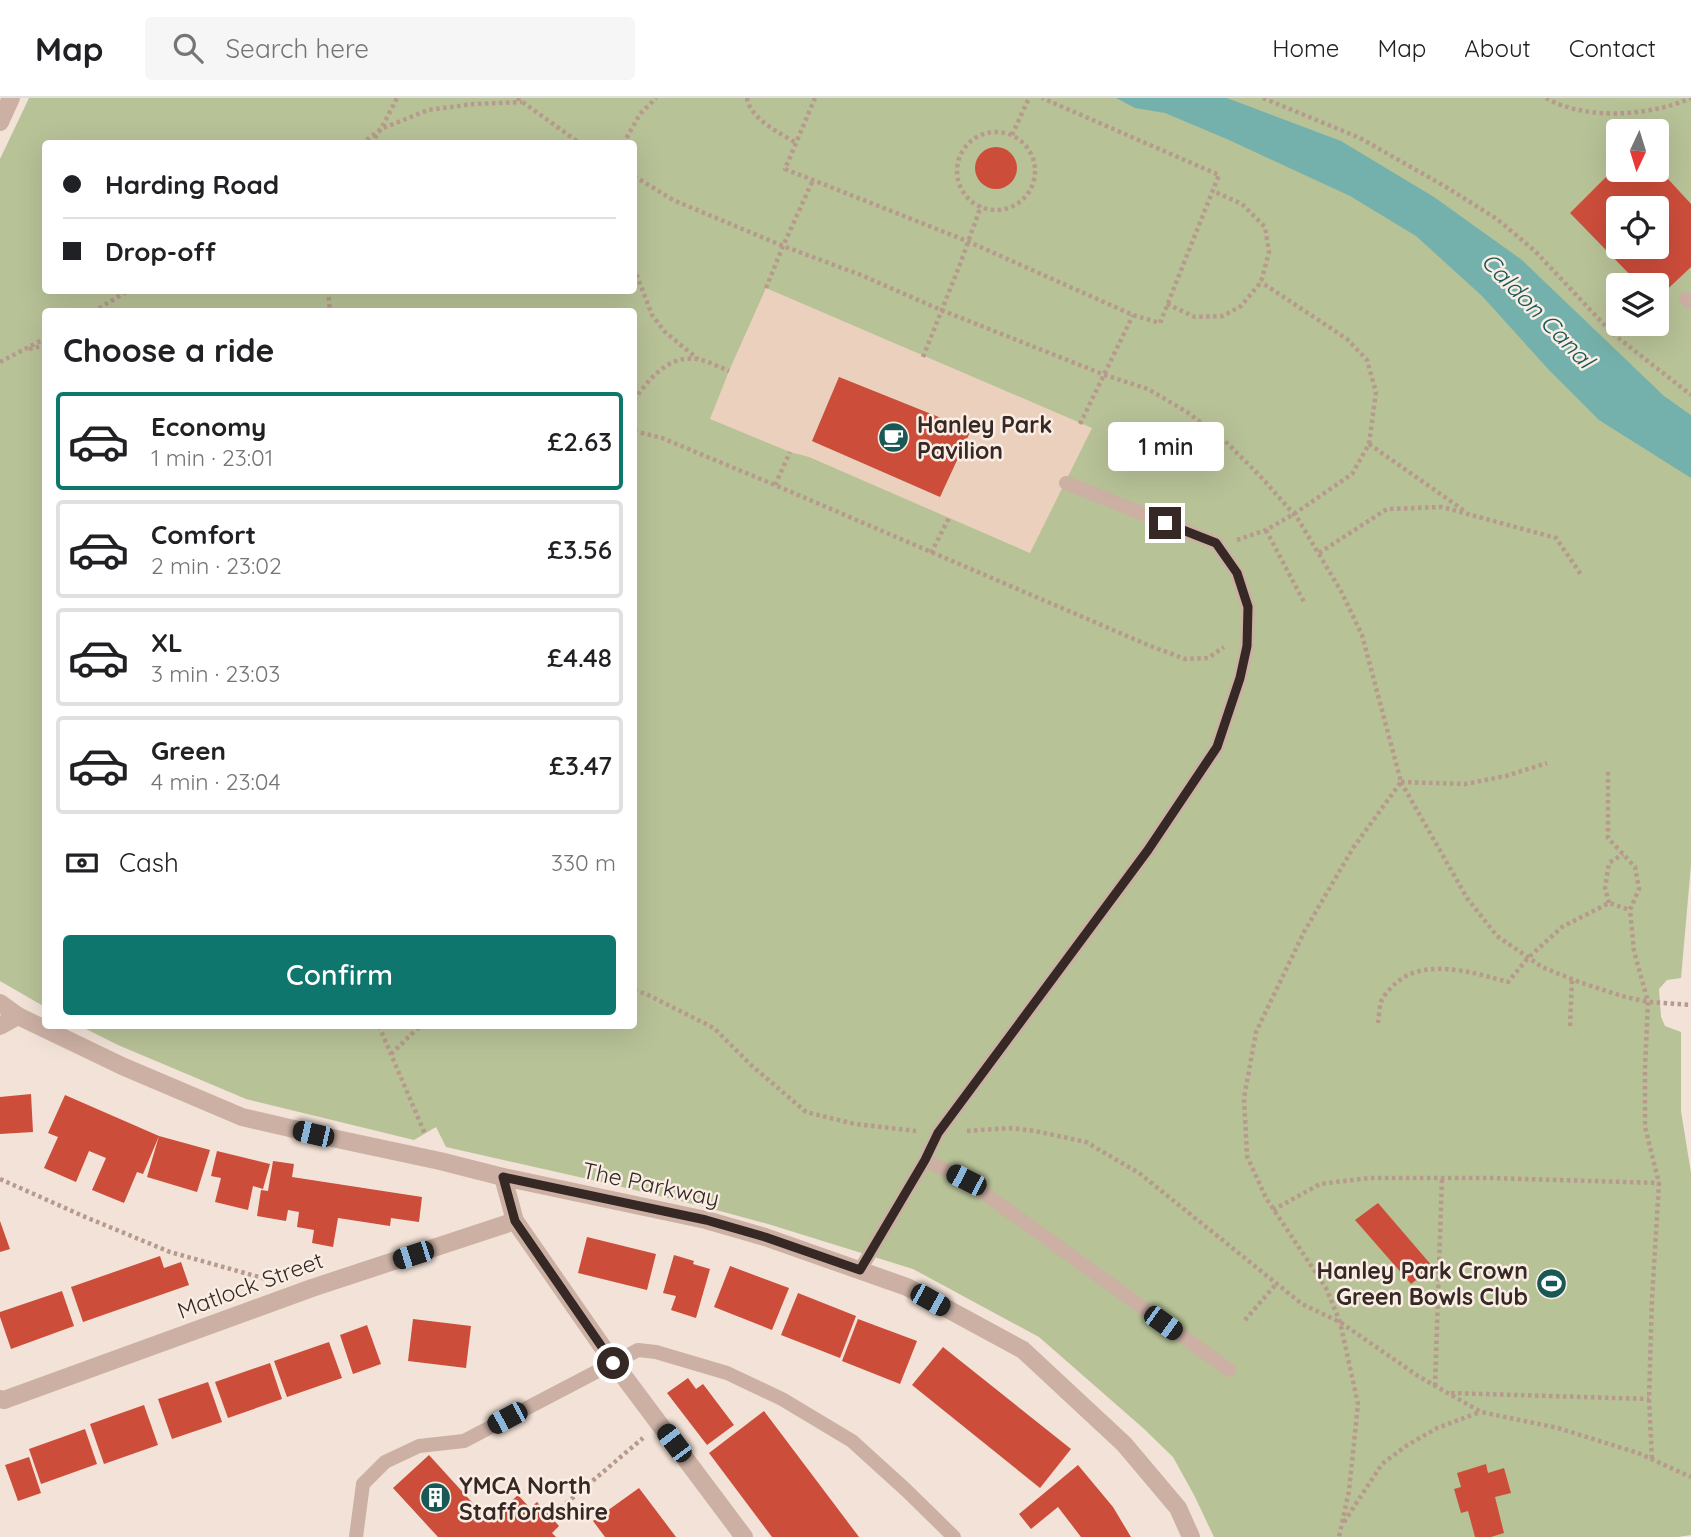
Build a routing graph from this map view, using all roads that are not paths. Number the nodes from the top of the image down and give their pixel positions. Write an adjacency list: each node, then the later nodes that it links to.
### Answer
1 (11, 98): 2 (street)
2 (0, 121)
3 (1066, 483): 9 (lane)
4 (0, 1003): 5 (street, The Parkway)
5 (18, 1016): 6 (street); 7 (street, The Parkway)
6 (0, 1026)
7 (42, 1028)
8 (45, 1029): 10 (street, The Parkway)
9 (925, 1160): 12 (lane); 14 (lane)
10 (503, 1177): 11 (street); 12 (street, The Parkway)
11 (515, 1221): 13 (street); 15 (street, Matlock Street)
12 (860, 1270): 19 (street, The Parkway)
13 (613, 1363): 16 (lane); 17 (street); 18 (lane)
14 (1229, 1370)
15 (2, 1400)
16 (356, 1537)
17 (744, 1537)
18 (954, 1537)
19 (1191, 1537)

